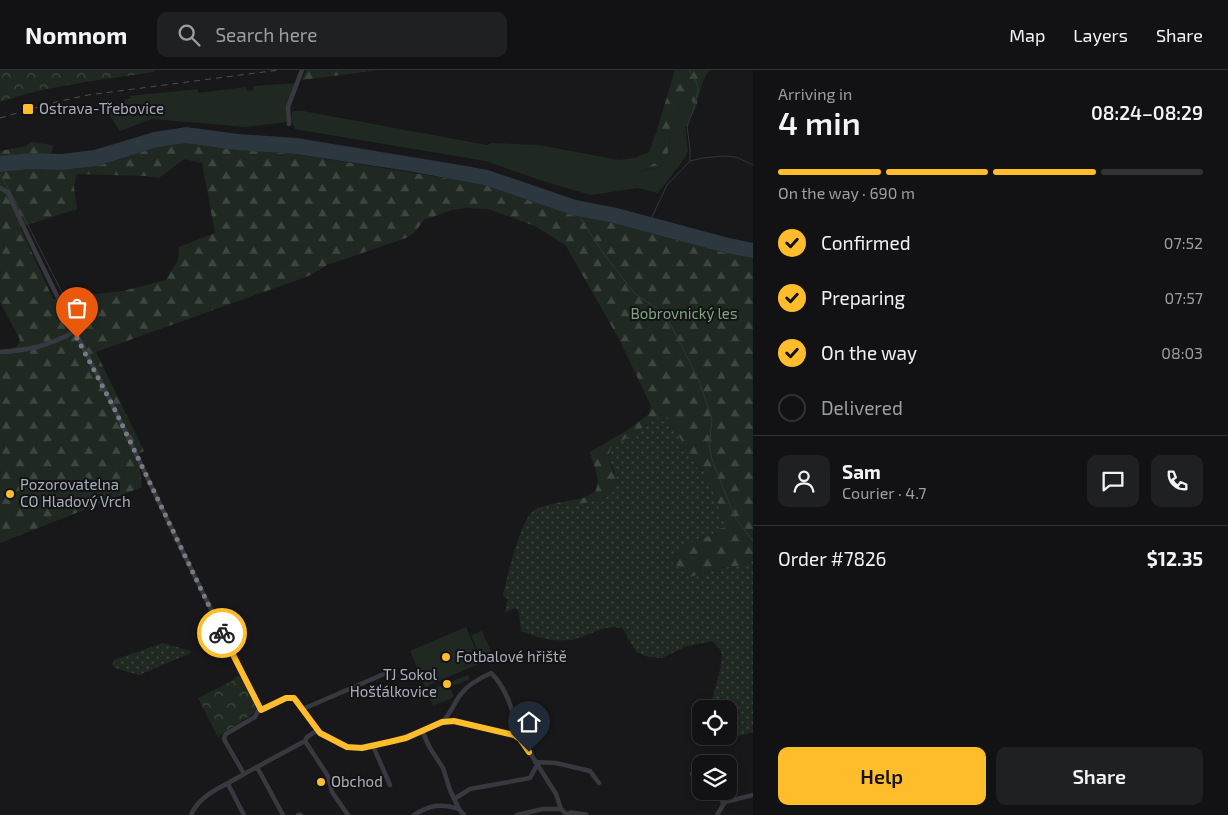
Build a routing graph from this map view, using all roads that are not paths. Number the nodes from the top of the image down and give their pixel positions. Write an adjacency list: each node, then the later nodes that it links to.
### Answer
1 (302, 70): 2 (street)
2 (289, 124)
3 (0, 188): 4 (street)
4 (74, 332): 5 (street); 8 (street)
5 (0, 352)
6 (384, 674): 7 (street)
7 (303, 709): 8 (street); 10 (street)
8 (261, 710): 17 (street)
9 (442, 722): 11 (street); 12 (street); 12 (street)
10 (318, 730): 13 (street); 14 (street)
11 (422, 731): 14 (street); 22 (street)
12 (520, 739): 15 (street)
13 (305, 741): 16 (street); 30 (street)
14 (373, 746): 20 (street)
15 (536, 764): 18 (street); 22 (street); 26 (street)
16 (257, 767): 17 (street); 29 (street)
17 (244, 774): 19 (street)
18 (599, 783)
19 (228, 784): 27 (street); 28 (street)
20 (390, 785)
21 (753, 795): 24 (street)
22 (454, 799): 25 (street)
23 (722, 800): 24 (street)
24 (723, 804): 36 (street)
25 (459, 809): 31 (street); 32 (street)
26 (562, 809): 33 (street); 34 (street)
27 (191, 815)
28 (244, 815)
29 (283, 815)
30 (348, 815)
31 (414, 815)
32 (464, 815)
33 (517, 815)
34 (567, 815): 35 (street)
35 (586, 815)
36 (718, 815)

